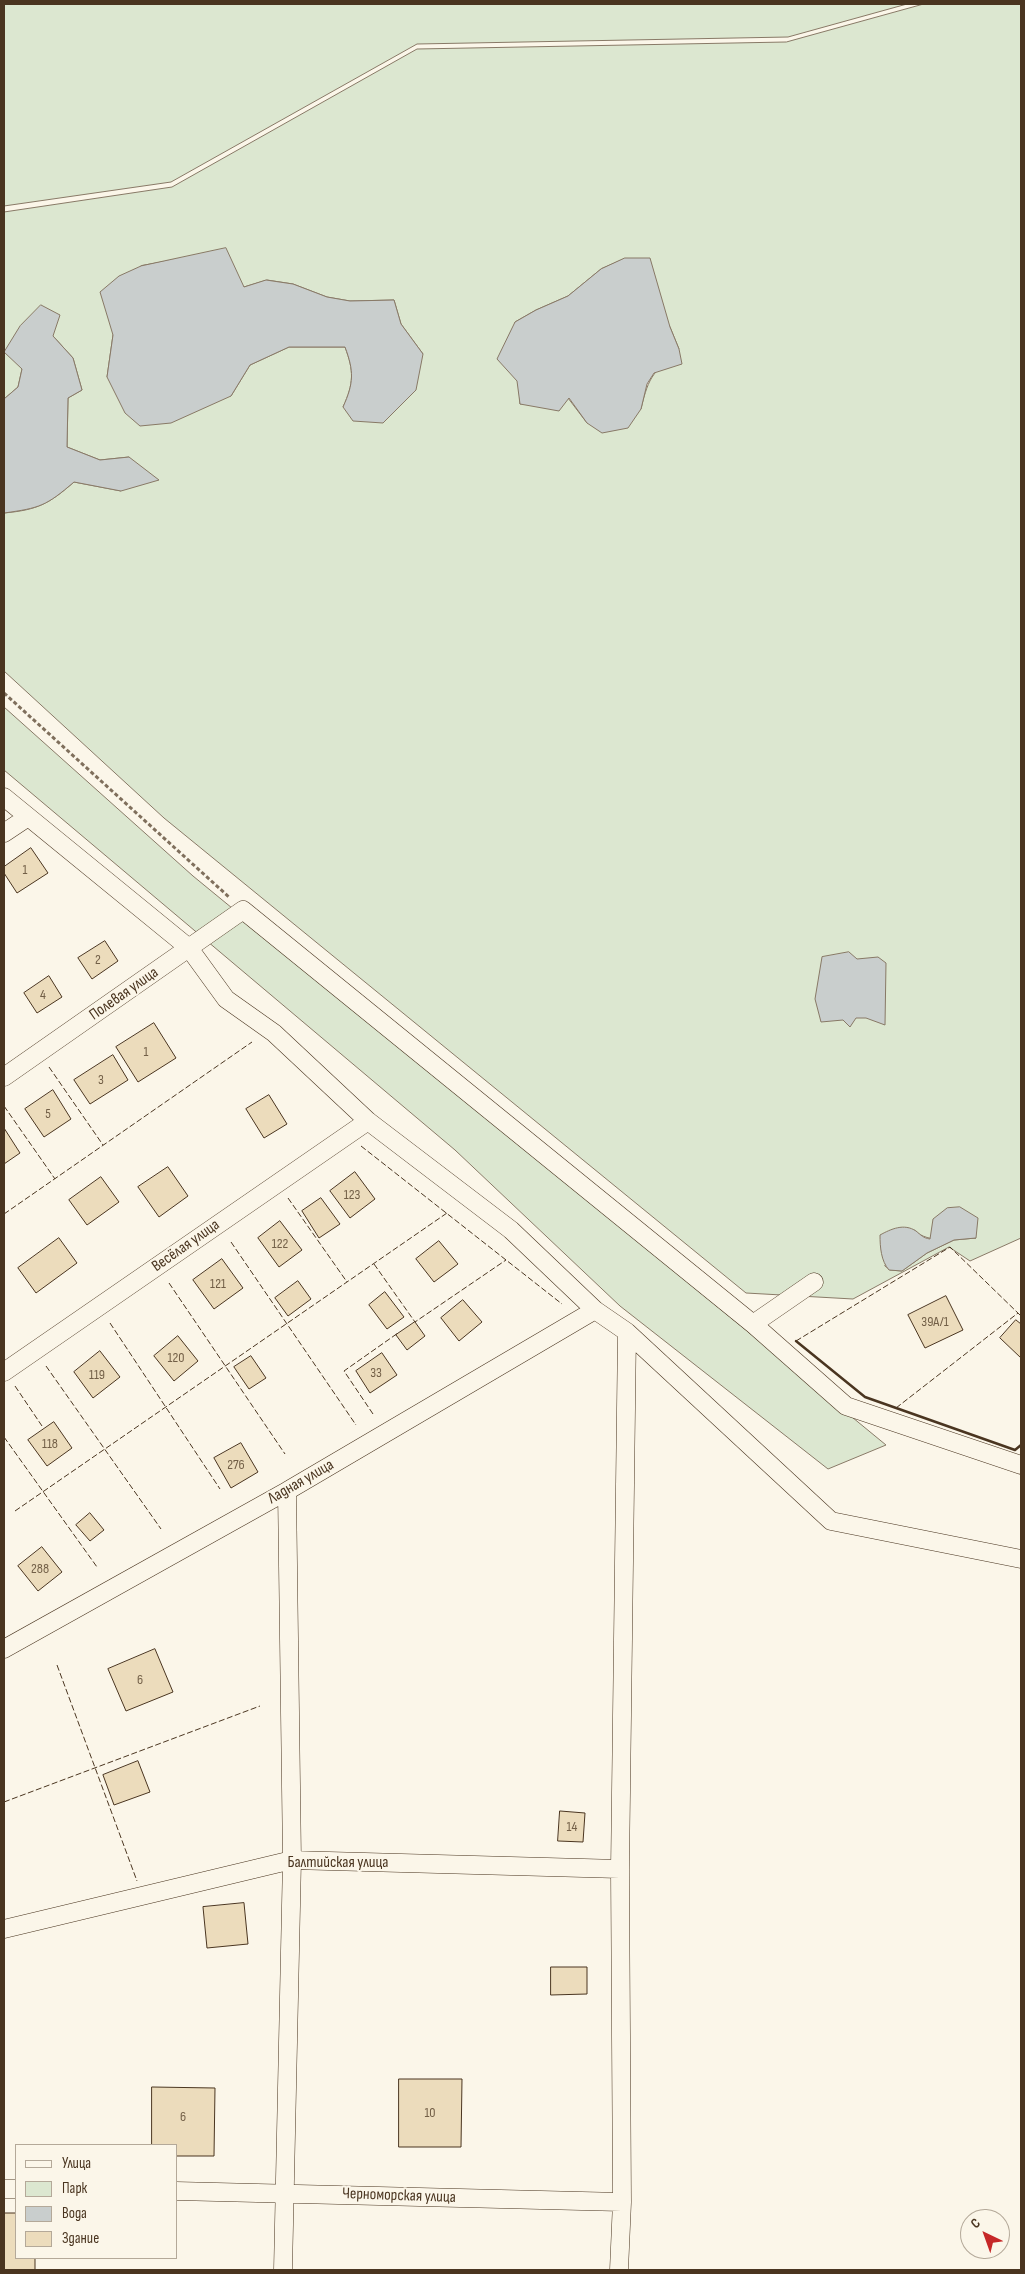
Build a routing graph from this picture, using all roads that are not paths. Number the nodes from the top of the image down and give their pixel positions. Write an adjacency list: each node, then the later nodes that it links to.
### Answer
1 (4, 797): 2 (street)
2 (28, 817): 3 (street); 4 (street)
3 (4, 833)
4 (189, 948): 5 (street, Полевая улица); 6 (street); 9 (street, Полевая улица)
5 (4, 1077)
6 (368, 1121): 8 (street); 11 (street, Весёлая улица)
7 (814, 1282): 9 (street)
8 (595, 1310): 10 (street); 13 (street, Ладная улица)
9 (753, 1324): 12 (street)
10 (626, 1332): 14 (street); 17 (street)
11 (4, 1372)
12 (1021, 1465)
13 (287, 1491): 15 (street, Ладная улица); 16 (street)
14 (1021, 1559)
15 (4, 1649)
16 (292, 1860): 17 (street, Балтийская улица); 18 (street, Балтийская улица); 20 (street)
17 (620, 1869): 21 (street)
18 (4, 1929)
19 (178, 2192): 20 (street, Черноморская улица)
20 (284, 2193): 21 (street, Черноморская улица); 22 (street)
21 (622, 2202): 23 (street)
22 (284, 2270)
23 (619, 2270)

